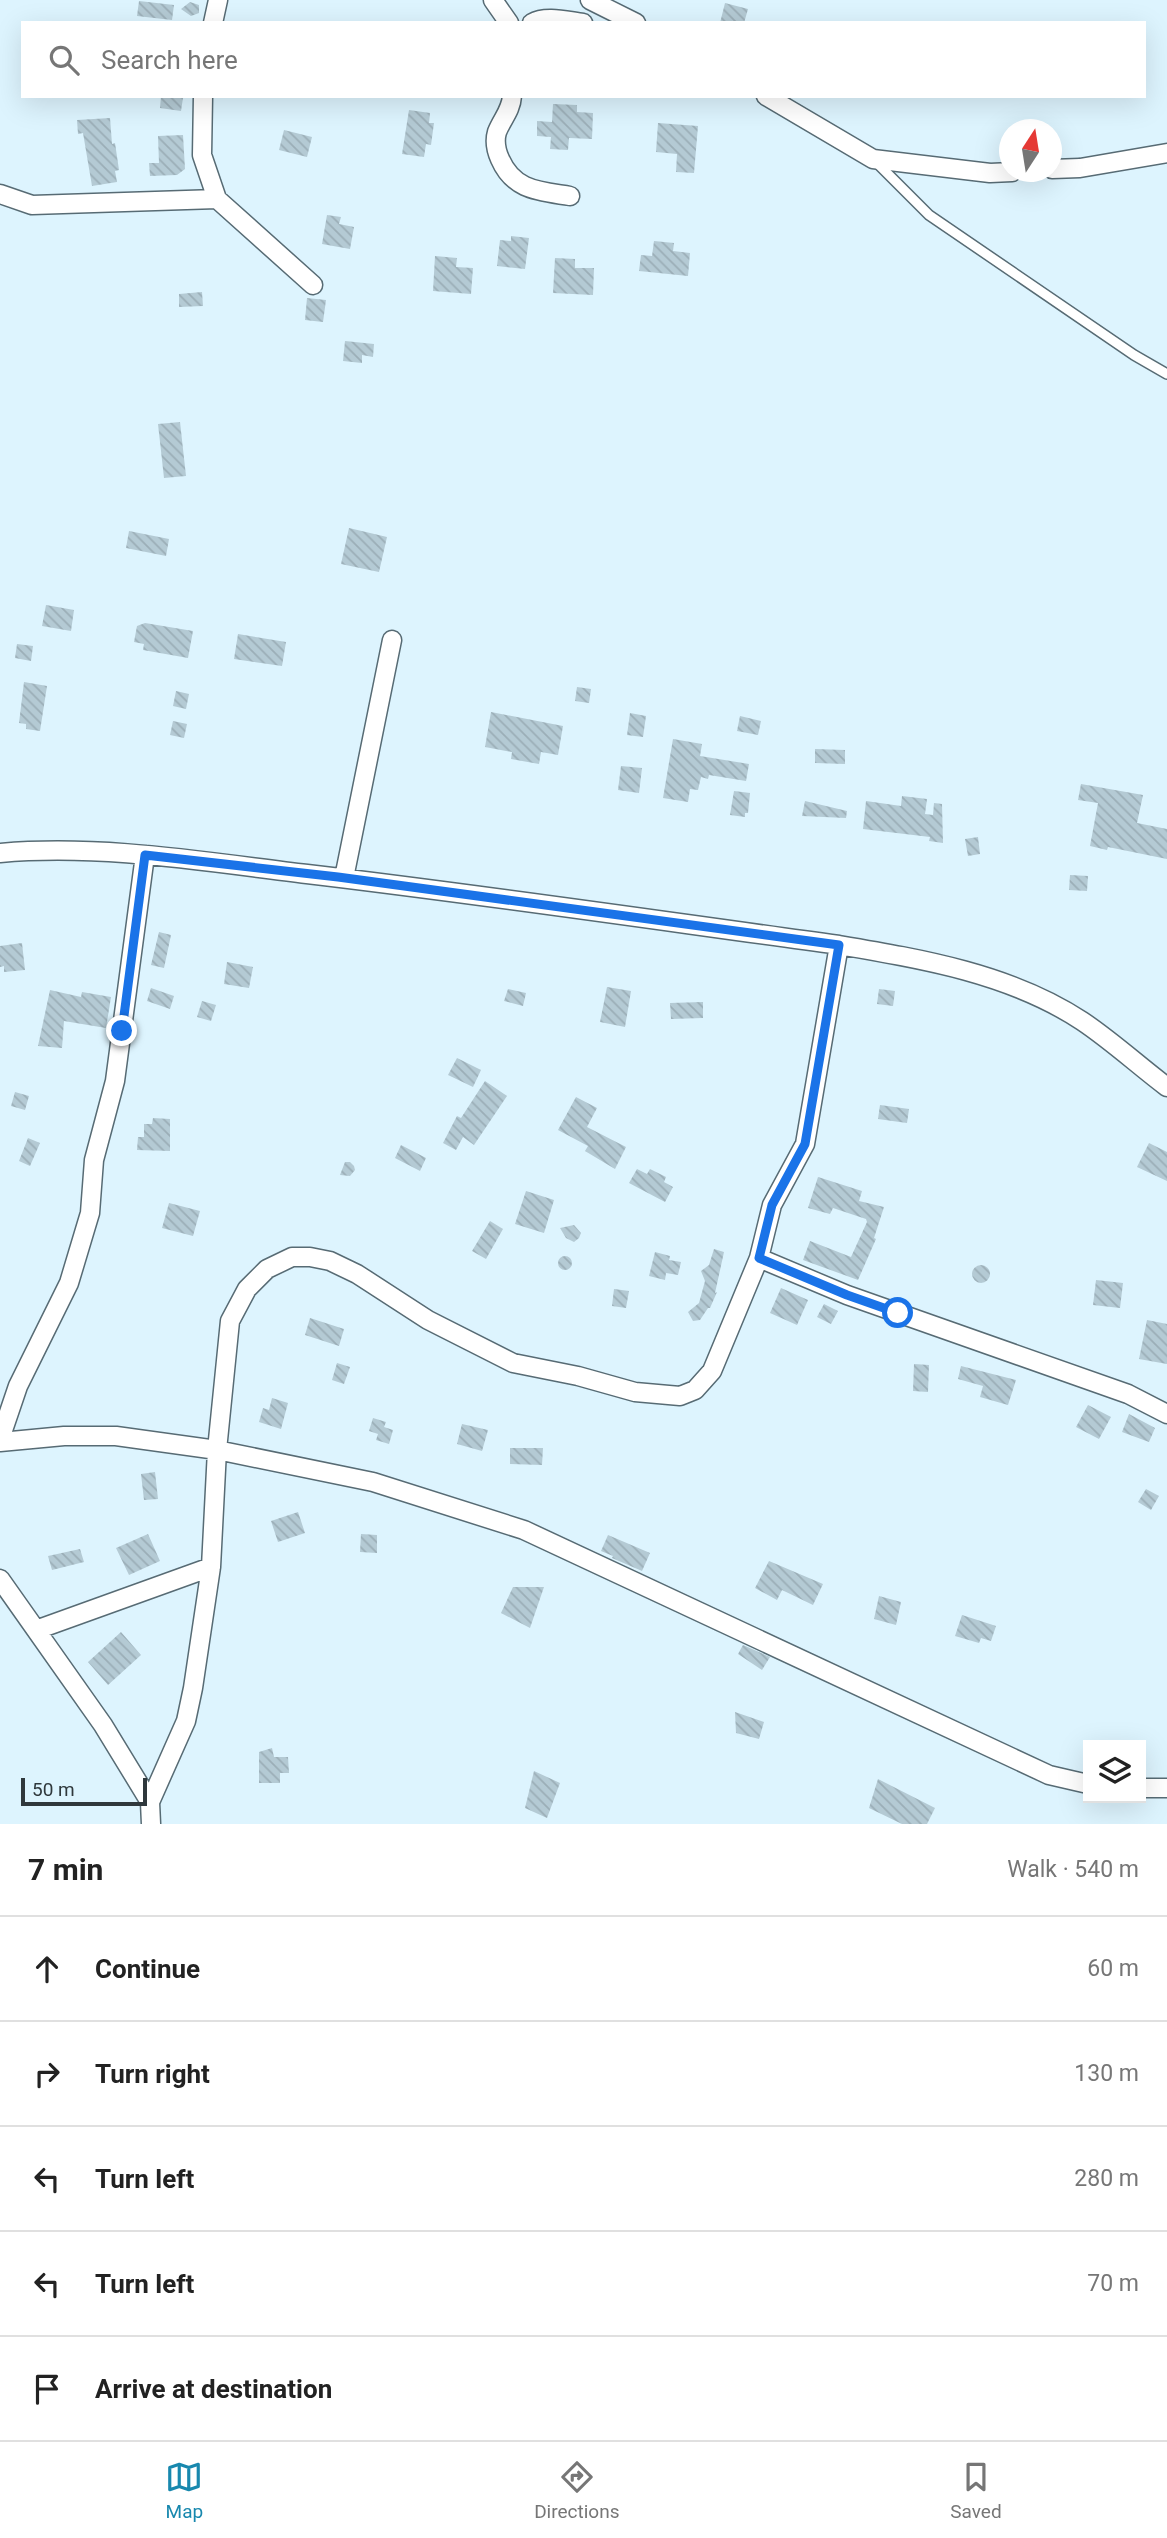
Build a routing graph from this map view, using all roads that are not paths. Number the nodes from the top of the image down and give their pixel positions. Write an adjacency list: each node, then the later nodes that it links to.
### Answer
1 (218, 0): 4 (street)
2 (493, 0): 5 (street)
3 (590, 0): 8 (street)
4 (213, 21)
5 (508, 21)
6 (536, 21): 7 (street)
7 (561, 21)
8 (632, 21)
9 (203, 98): 18 (street)
10 (512, 98): 17 (street)
11 (769, 98): 13 (street)
12 (1167, 153): 14 (street)
13 (873, 159): 15 (street); 20 (lane)
14 (1062, 169)
15 (999, 173)
16 (0, 194): 18 (street)
17 (570, 196)
18 (217, 199): 19 (street)
19 (313, 285)
20 (1167, 374)
21 (391, 640): 24 (street)
22 (0, 853): 23 (street)
23 (145, 855): 24 (street); 29 (street)
24 (345, 878): 25 (street)
25 (839, 945): 26 (street); 27 (street)
26 (1167, 1087)
27 (759, 1258): 28 (street); 30 (street)
28 (1167, 1414)
29 (0, 1440): 30 (street)
30 (217, 1450): 31 (street); 34 (street)
31 (211, 1567): 33 (street); 37 (street)
32 (0, 1579): 33 (street)
33 (36, 1630): 37 (street)
34 (1083, 1783)
35 (1146, 1788): 36 (street)
36 (1167, 1788)
37 (150, 1802): 38 (street)
38 (151, 1824)

